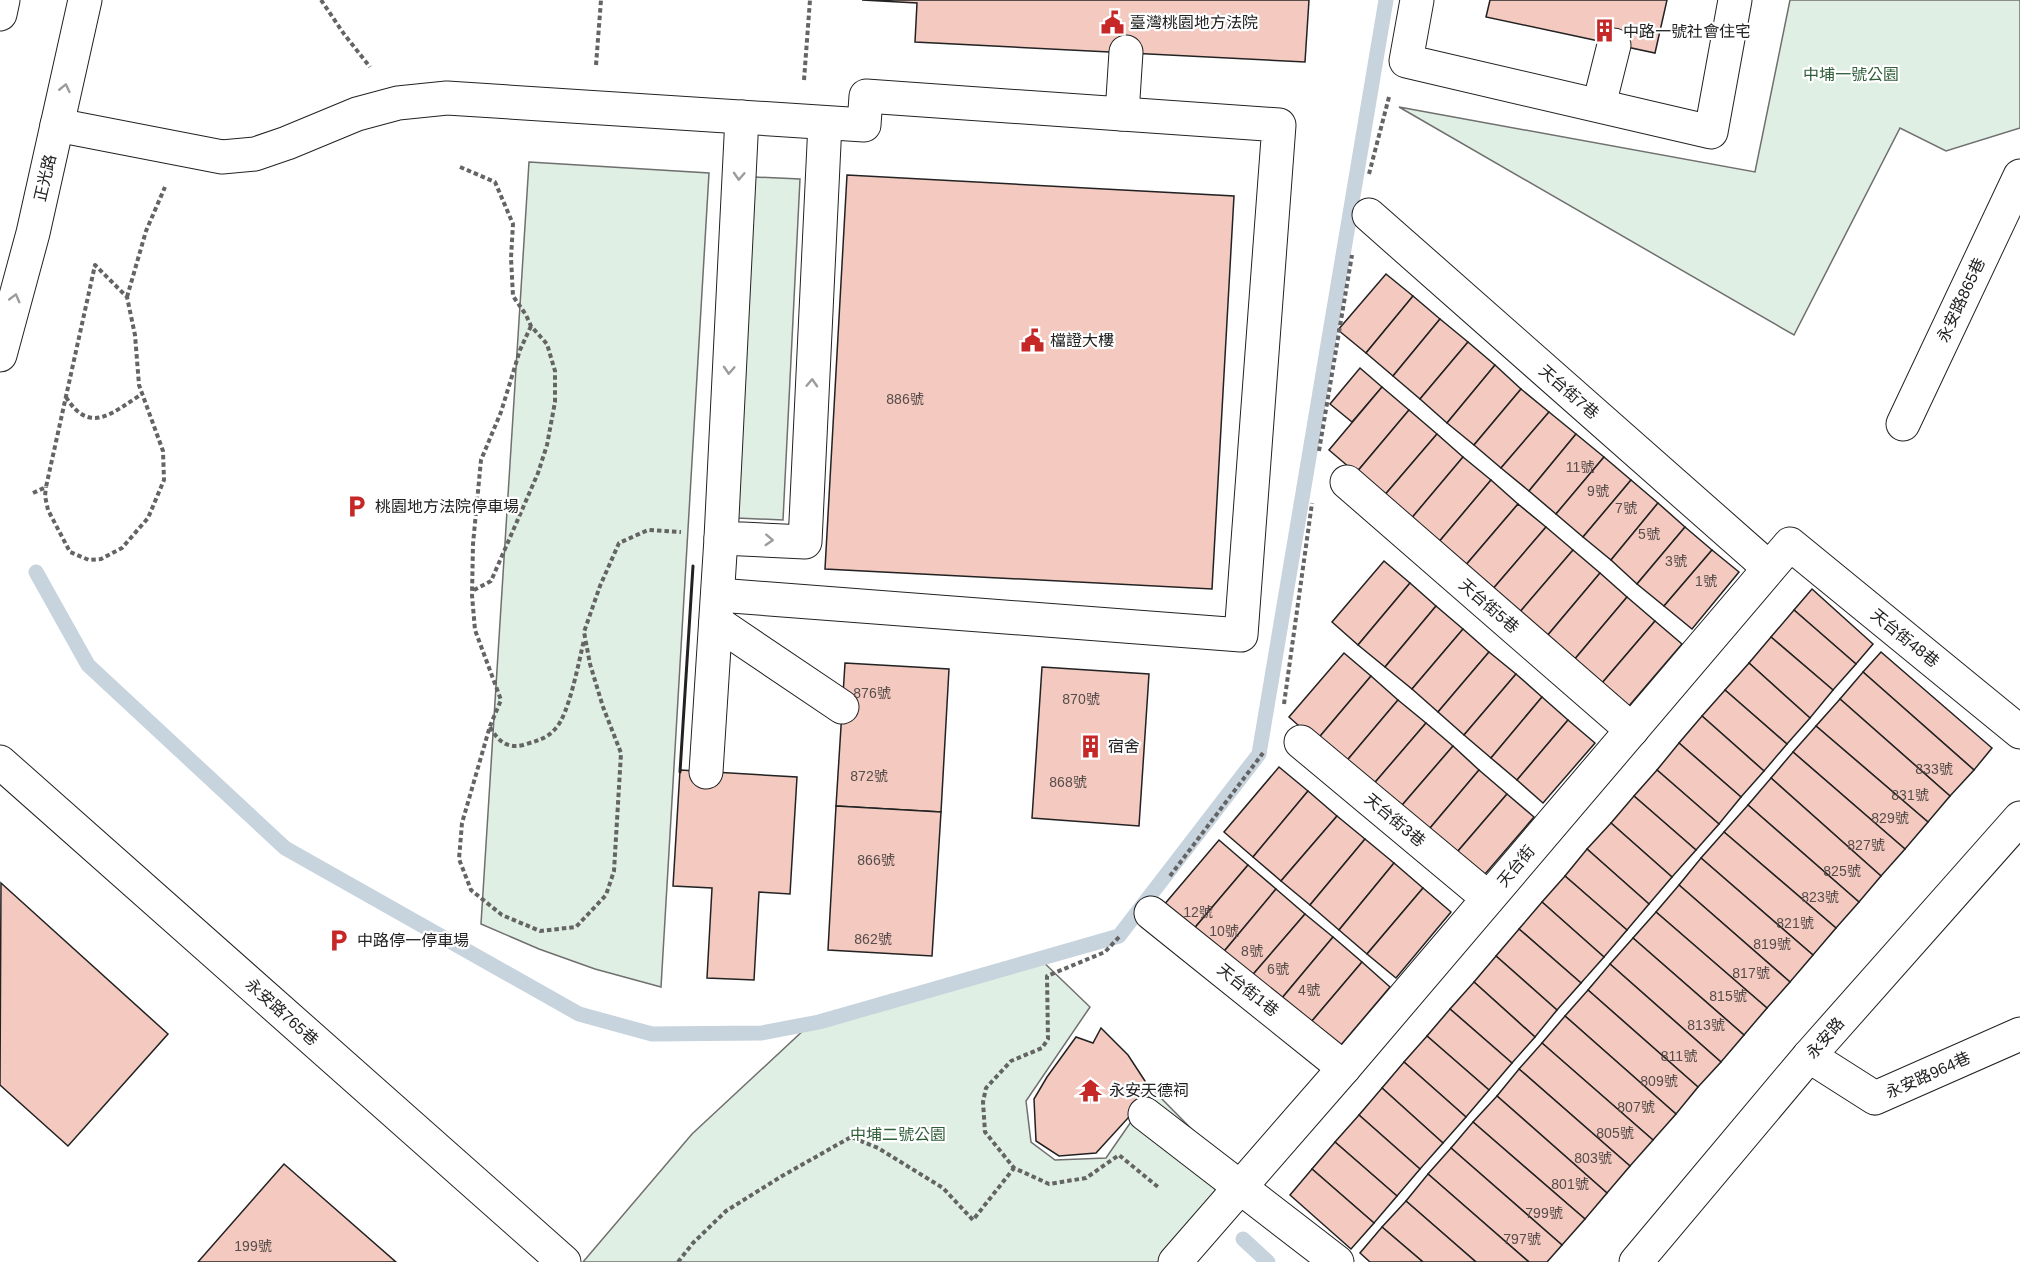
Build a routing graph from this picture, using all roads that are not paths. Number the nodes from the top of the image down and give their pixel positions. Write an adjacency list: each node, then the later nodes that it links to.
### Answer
1 (3, 0): 5 (street)
2 (85, 0): 12 (street, 正光路, one-way to 2)
3 (1417, 0): 8 (street)
4 (1736, 0): 8 (street)
5 (0, 14)
6 (1614, 45): 8 (street)
7 (1126, 52): 9 (street)
8 (1599, 105)
9 (1122, 114): 11 (street); 21 (street)
10 (742, 117): 11 (street); 12 (street); 18 (street, one-way to 18)
11 (813, 122): 18 (street, one-way to 11)
12 (57, 125): 15 (street, 正光路, one-way to 12)
13 (2020, 176): 16 (street, 永安路865巷)
14 (1369, 215): 20 (street, 天台街7巷)
15 (0, 355)
16 (1903, 424)
17 (1347, 482): 23 (street, 天台街5巷)
18 (721, 538): 21 (street)
19 (1790, 544): 20 (street, 天台街); 24 (street, 天台街48巷)
20 (1769, 568): 23 (street, 天台街)
21 (717, 609): 22 (street); 27 (street)
22 (842, 707)
23 (1632, 729): 29 (street, 天台街)
24 (2020, 732)
25 (1301, 742): 29 (street, 天台街3巷)
26 (0, 762): 36 (street, 永安路765巷)
27 (706, 772)
28 (2020, 818): 32 (street, 永安路)
29 (1488, 898): 33 (street, 天台街)
30 (1151, 913): 33 (street, 天台街1巷)
31 (2020, 1034): 32 (street, 永安路964巷)
32 (1809, 1056): 39 (street, 永安路)
33 (1344, 1068): 35 (street, 天台街)
34 (1145, 1114): 35 (street)
35 (1240, 1188): 37 (street); 38 (street)
36 (564, 1262)
37 (1175, 1262)
38 (1337, 1262)
39 (1636, 1262)

